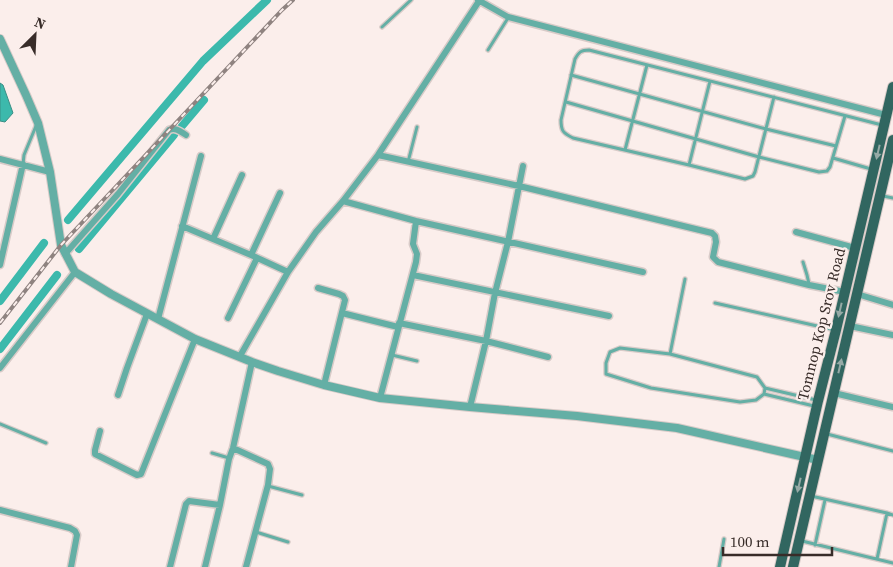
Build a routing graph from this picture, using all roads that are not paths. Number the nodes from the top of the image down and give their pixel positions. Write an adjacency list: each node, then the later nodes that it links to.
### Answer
1 (411, 0): 4 (lane)
2 (478, 1): 3 (street); 28 (street)
3 (508, 17): 7 (lane); 16 (street)
4 (382, 27)
5 (0, 39): 6 (street)
6 (2, 49): 19 (street)
7 (488, 50)
8 (647, 65): 9 (lane); 10 (lane); 12 (lane)
9 (571, 75): 12 (lane); 14 (lane)
10 (710, 81): 13 (lane); 15 (lane)
11 (893, 88): 16 (main road, Tomnop Kop Srov Road)
12 (640, 94): 15 (lane); 18 (lane)
13 (774, 98): 17 (lane); 22 (lane)
14 (566, 102): 18 (lane); 27 (lane)
15 (703, 111): 22 (lane); 24 (lane)
16 (886, 115): 20 (main road, Tomnop Kop Srov Road)
17 (845, 116): 20 (lane); 26 (lane)
18 (632, 121): 24 (lane); 27 (lane)
19 (38, 124): 34 (lane); 38 (street)
20 (884, 126): 37 (main road, Tomnop Kop Srov Road, one-way to 37)
21 (417, 127): 33 (lane)
22 (766, 128): 26 (lane); 30 (lane)
23 (186, 135): 51 (street)
24 (696, 139): 30 (lane); 35 (lane)
25 (893, 140): 42 (main road, Tomnop Kop Srov Road)
26 (836, 146): 31 (lane)
27 (625, 150): 35 (lane)
28 (378, 155): 33 (street); 44 (street)
29 (201, 156): 46 (street)
30 (759, 157): 31 (lane); 35 (lane)
31 (833, 158): 37 (lane)
32 (0, 159): 34 (street)
33 (408, 162): 40 (street)
34 (23, 164): 38 (street); 54 (street)
35 (689, 165)
36 (523, 166): 40 (street)
37 (874, 170): 50 (main road, Tomnop Kop Srov Road)
38 (50, 172): 51 (street)
39 (242, 175): 48 (street)
40 (519, 186): 49 (street); 60 (street)
41 (280, 193): 52 (street)
42 (880, 195): 43 (lane); 64 (main road, Tomnop Kop Srov Road)
43 (893, 198)
44 (343, 201): 45 (street); 56 (street)
45 (416, 221): 49 (street); 58 (street)
46 (182, 226): 48 (street); 71 (street)
47 (796, 232): 50 (street)
48 (213, 239): 52 (street)
49 (508, 242): 57 (street); 62 (street)
50 (855, 248): 63 (main road, Tomnop Kop Srov Road)
51 (65, 254): 55 (street)
52 (254, 257): 56 (street); 70 (street)
53 (803, 262): 60 (lane)
54 (0, 265)
55 (75, 272): 68 (street); 84 (street)
56 (288, 272): 80 (street)
57 (643, 272)
58 (413, 275): 62 (street); 72 (street)
59 (685, 279): 79 (lane)
60 (809, 285): 63 (street)
61 (318, 288): 67 (street)
62 (495, 292): 69 (street); 77 (street)
63 (845, 292): 74 (main road, Tomnop Kop Srov Road, one-way to 74)
64 (857, 294): 66 (street); 73 (main road, Tomnop Kop Srov Road)
65 (715, 303): 74 (lane)
66 (893, 305)
67 (342, 313): 72 (street); 85 (street)
68 (147, 314): 71 (street); 89 (street)
69 (608, 316)
70 (228, 318)
71 (158, 319): 76 (street)
72 (399, 325): 77 (street); 78 (street)
73 (850, 326): 75 (street); 87 (main road, Tomnop Kop Srov Road, one-way to 73)
74 (836, 330): 91 (main road, Tomnop Kop Srov Road)
75 (893, 335)
76 (195, 339): 80 (street); 95 (street)
77 (486, 341): 81 (street); 92 (street)
78 (391, 354): 82 (lane); 90 (street)
79 (670, 354): 86 (lane); 88 (lane)
80 (240, 356): 83 (street)
81 (548, 356)
82 (417, 360)
83 (252, 362): 85 (street); 98 (street)
84 (0, 368)
85 (324, 385): 90 (street)
86 (765, 388): 88 (lane); 91 (lane)
87 (834, 393): 93 (street); 96 (main road, Tomnop Kop Srov Road)
88 (764, 394): 91 (lane)
89 (118, 395)
90 (380, 398): 92 (street)
91 (817, 404): 101 (main road, Tomnop Kop Srov Road)
92 (470, 407): 101 (street)
93 (893, 407)
94 (0, 424): 97 (lane)
95 (100, 431)
96 (824, 433): 99 (lane); 103 (main road, Tomnop Kop Srov Road)
97 (46, 443)
98 (233, 448): 102 (street); 104 (street)
99 (893, 451)
100 (212, 453): 102 (lane)
101 (806, 457): 103 (street); 124 (main road, Tomnop Kop Srov Road, one-way to 124)
102 (230, 459): 108 (street)
103 (818, 460): 106 (main road, Tomnop Kop Srov Road)
104 (268, 486): 105 (lane); 112 (street)
105 (302, 495)
106 (809, 496): 107 (lane); 114 (main road, Tomnop Kop Srov Road)
107 (826, 500): 110 (lane); 116 (lane)
108 (220, 505): 120 (street); 121 (street)
109 (0, 510): 119 (street)
110 (887, 513): 111 (lane); 117 (lane)
111 (893, 515)
112 (256, 532): 115 (lane); 122 (street)
113 (724, 539): 123 (lane)
114 (799, 541): 116 (lane); 125 (main road, Tomnop Kop Srov Road)
115 (288, 542)
116 (815, 544): 117 (lane)
117 (876, 559): 118 (lane)
118 (893, 563)
119 (71, 567)
120 (170, 567)
121 (205, 567)
122 (246, 567)
123 (719, 567)
124 (780, 567)
125 (792, 567)

